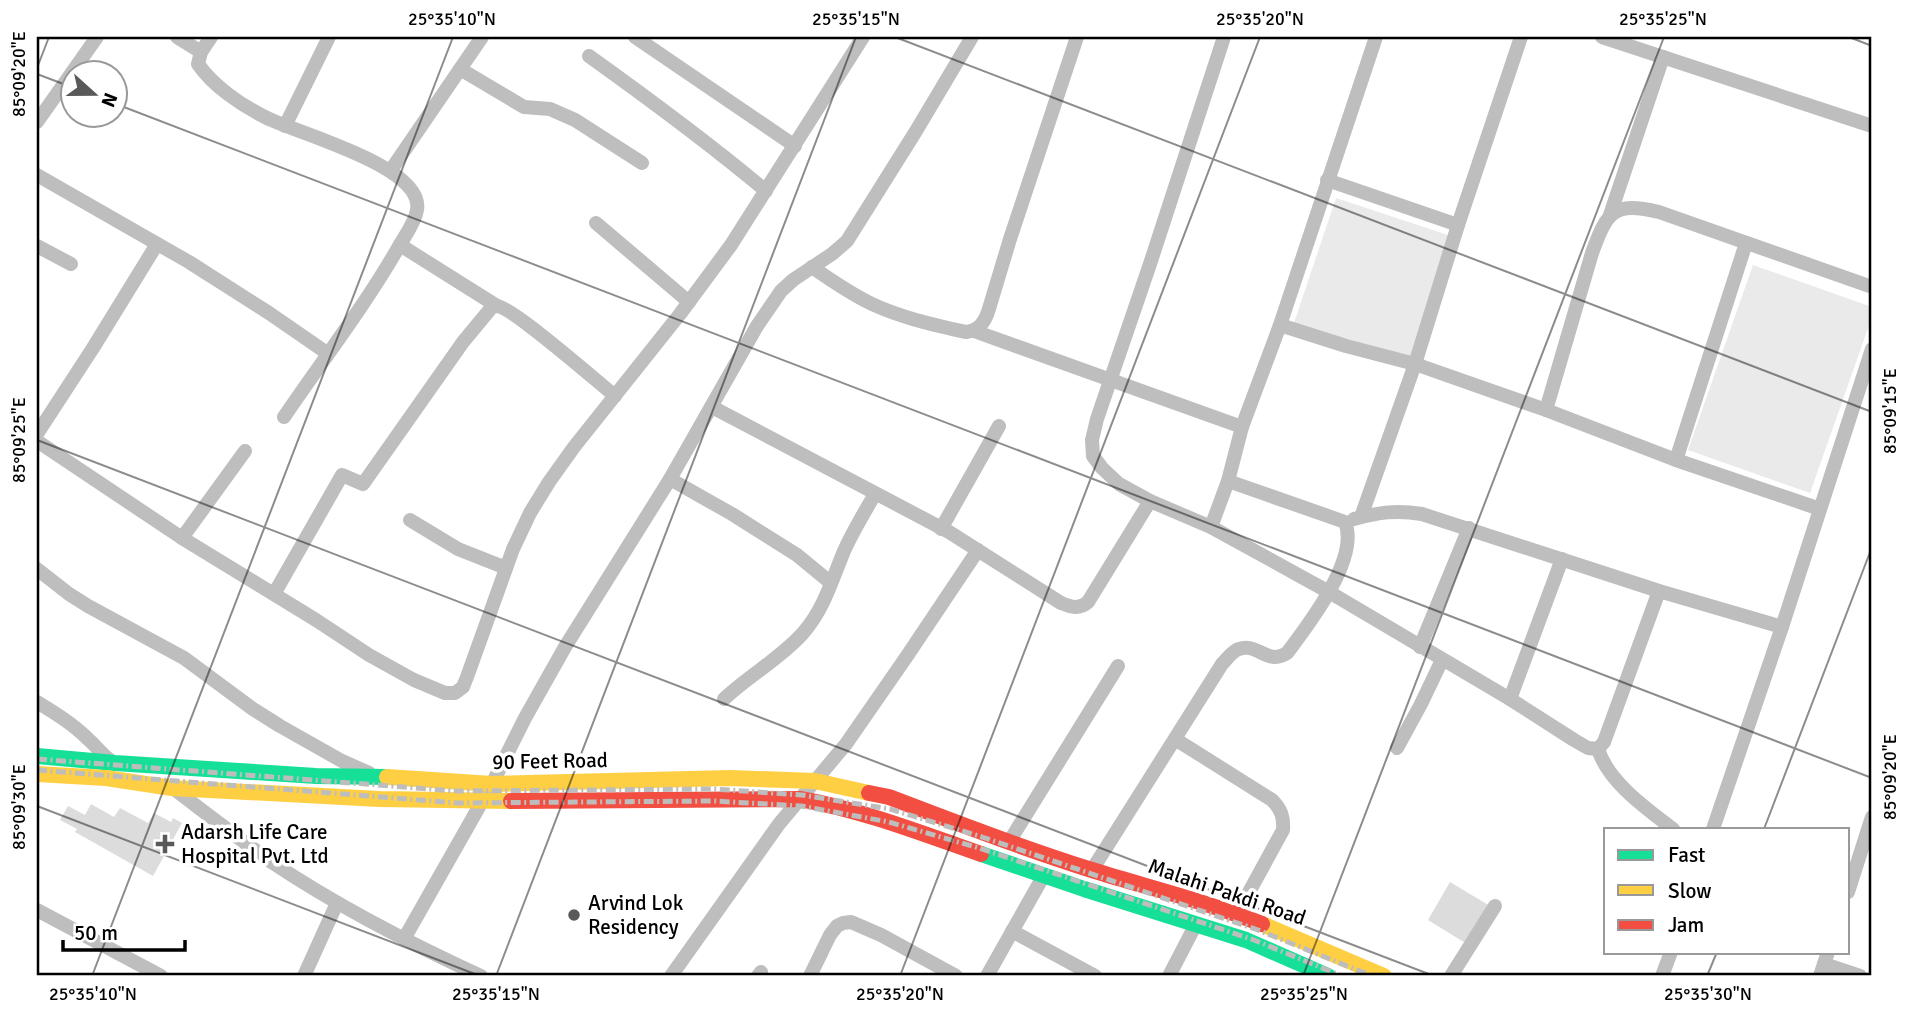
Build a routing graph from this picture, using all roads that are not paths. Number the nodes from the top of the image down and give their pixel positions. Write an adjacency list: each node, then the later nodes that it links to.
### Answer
1 (97, 37): 18 (street)
2 (177, 37): 14 (street)
3 (211, 37): 14 (street)
4 (329, 37): 19 (street)
5 (482, 37): 17 (street)
6 (635, 37): 21 (street)
7 (863, 37): 21 (street)
8 (972, 37): 35 (street)
9 (1077, 37): 40 (street)
10 (1224, 37): 44 (street)
11 (1376, 37): 25 (street)
12 (1521, 37): 29 (street)
13 (1602, 37): 16 (street)
14 (201, 52): 19 (street)
15 (589, 55): 26 (street)
16 (1663, 57): 20 (street); 27 (street)
17 (460, 69): 22 (street); 23 (street)
18 (37, 122)
19 (285, 126): 23 (street)
20 (1872, 126)
21 (794, 146): 26 (street)
22 (642, 163)
23 (391, 170): 32 (street)
24 (37, 175): 31 (street)
25 (1327, 180): 29 (street); 39 (street)
26 (766, 191): 37 (street)
27 (1610, 215): 30 (street); 47 (street)
28 (596, 223): 37 (street)
29 (1458, 225): 43 (street)
30 (1746, 243): 36 (street); 54 (street)
31 (157, 244): 42 (street); 51 (street)
32 (400, 245): 38 (street); 42 (street)
33 (37, 246): 34 (street)
34 (71, 264)
35 (812, 267): 40 (street); 46 (street)
36 (1872, 287)
37 (689, 302): 45 (street)
38 (497, 306): 45 (street); 74 (street)
39 (1280, 325): 43 (street); 50 (street)
40 (974, 331): 44 (street)
41 (1872, 349): 59 (street)
42 (327, 354): 48 (street)
43 (1415, 364): 47 (street); 60 (street)
44 (1111, 380): 50 (street); 58 (street)
45 (615, 397): 69 (street)
46 (712, 407): 55 (street); 57 (street)
47 (1546, 410): 54 (street)
48 (284, 417)
49 (999, 426): 65 (street)
50 (1242, 428): 56 (street)
51 (37, 434)
52 (37, 441): 66 (street)
53 (245, 450): 66 (street)
54 (1676, 460): 59 (street)
55 (670, 479): 71 (street); 90 (street)
56 (1228, 481): 62 (street); 63 (street)
57 (875, 494): 65 (street); 71 (street)
58 (1150, 501): 63 (street); 67 (street)
59 (1820, 509): 75 (street)
60 (1361, 517): 62 (street); 64 (street)
61 (410, 520): 69 (street)
62 (1345, 522): 73 (street)
63 (1210, 527): 73 (street)
64 (1469, 528): 68 (street); 76 (street)
65 (941, 529): 67 (street)
66 (182, 538): 74 (street)
67 (978, 550): 89 (street)
68 (1562, 559): 72 (street); 80 (street)
69 (506, 568): 74 (street)
70 (37, 569): 88 (street)
71 (831, 583): 79 (street)
72 (1659, 591): 75 (street); 84 (street)
73 (1329, 592): 76 (street); 82 (street)
74 (274, 594)
75 (1782, 627): 96 (street)
76 (1420, 647): 77 (street)
77 (1442, 660): 80 (street); 83 (street)
78 (1118, 666): 97 (street)
79 (724, 699)
80 (1510, 699): 84 (street)
81 (37, 702): 86 (street)
82 (1175, 739): 99 (street); 106 (street)
83 (1397, 748)
84 (1598, 749): 95 (street)
85 (37, 756): 86 (main road, 90 Feet Road)
86 (115, 763): 88 (main road, 90 Feet Road)
87 (37, 774): 91 (main road, 90 Feet Road)
88 (377, 776): 90 (main road, 90 Feet Road)
89 (815, 781): 90 (main road, 90 Feet Road); 92 (street); 97 (main road, 90 Feet Road)
90 (492, 784): 93 (street)
91 (172, 788): 93 (main road, 90 Feet Road); 103 (street)
92 (800, 799): 93 (main road, 90 Feet Road); 100 (main road, 90 Feet Road); 116 (street)
93 (482, 801): 110 (street)
94 (1872, 817): 101 (street)
95 (1672, 828)
96 (1713, 828)
97 (1009, 842): 98 (main road, 90 Feet Road)
98 (1054, 857): 99 (main road, Malahi Pakdi Road)
99 (1092, 870): 102 (main road, Malahi Pakdi Road)
100 (1044, 875): 107 (main road, Malahi Pakdi Road); 109 (street)
101 (1850, 886)
102 (1172, 894): 106 (main road, Malahi Pakdi Road); 107 (main road)
103 (337, 903): 110 (street); 114 (street)
104 (1495, 906): 124 (street)
105 (37, 910): 113 (street)
106 (1237, 914): 123 (main road, Malahi Pakdi Road)
107 (1166, 915): 108 (main road, Malahi Pakdi Road)
108 (1196, 925): 121 (street); 122 (main road, Malahi Pakdi Road)
109 (1012, 932): 119 (street); 120 (street)
110 (404, 939): 115 (street)
111 (1670, 954): 125 (street)
112 (1824, 964): 126 (street)
113 (161, 976)
114 (304, 976)
115 (481, 976)
116 (671, 976)
117 (810, 976): 118 (street)
118 (956, 976)
119 (986, 976)
120 (1095, 976)
121 (1169, 976)
122 (1328, 976)
123 (1384, 976)
124 (1451, 976)
125 (1662, 976)
126 (1860, 976)

